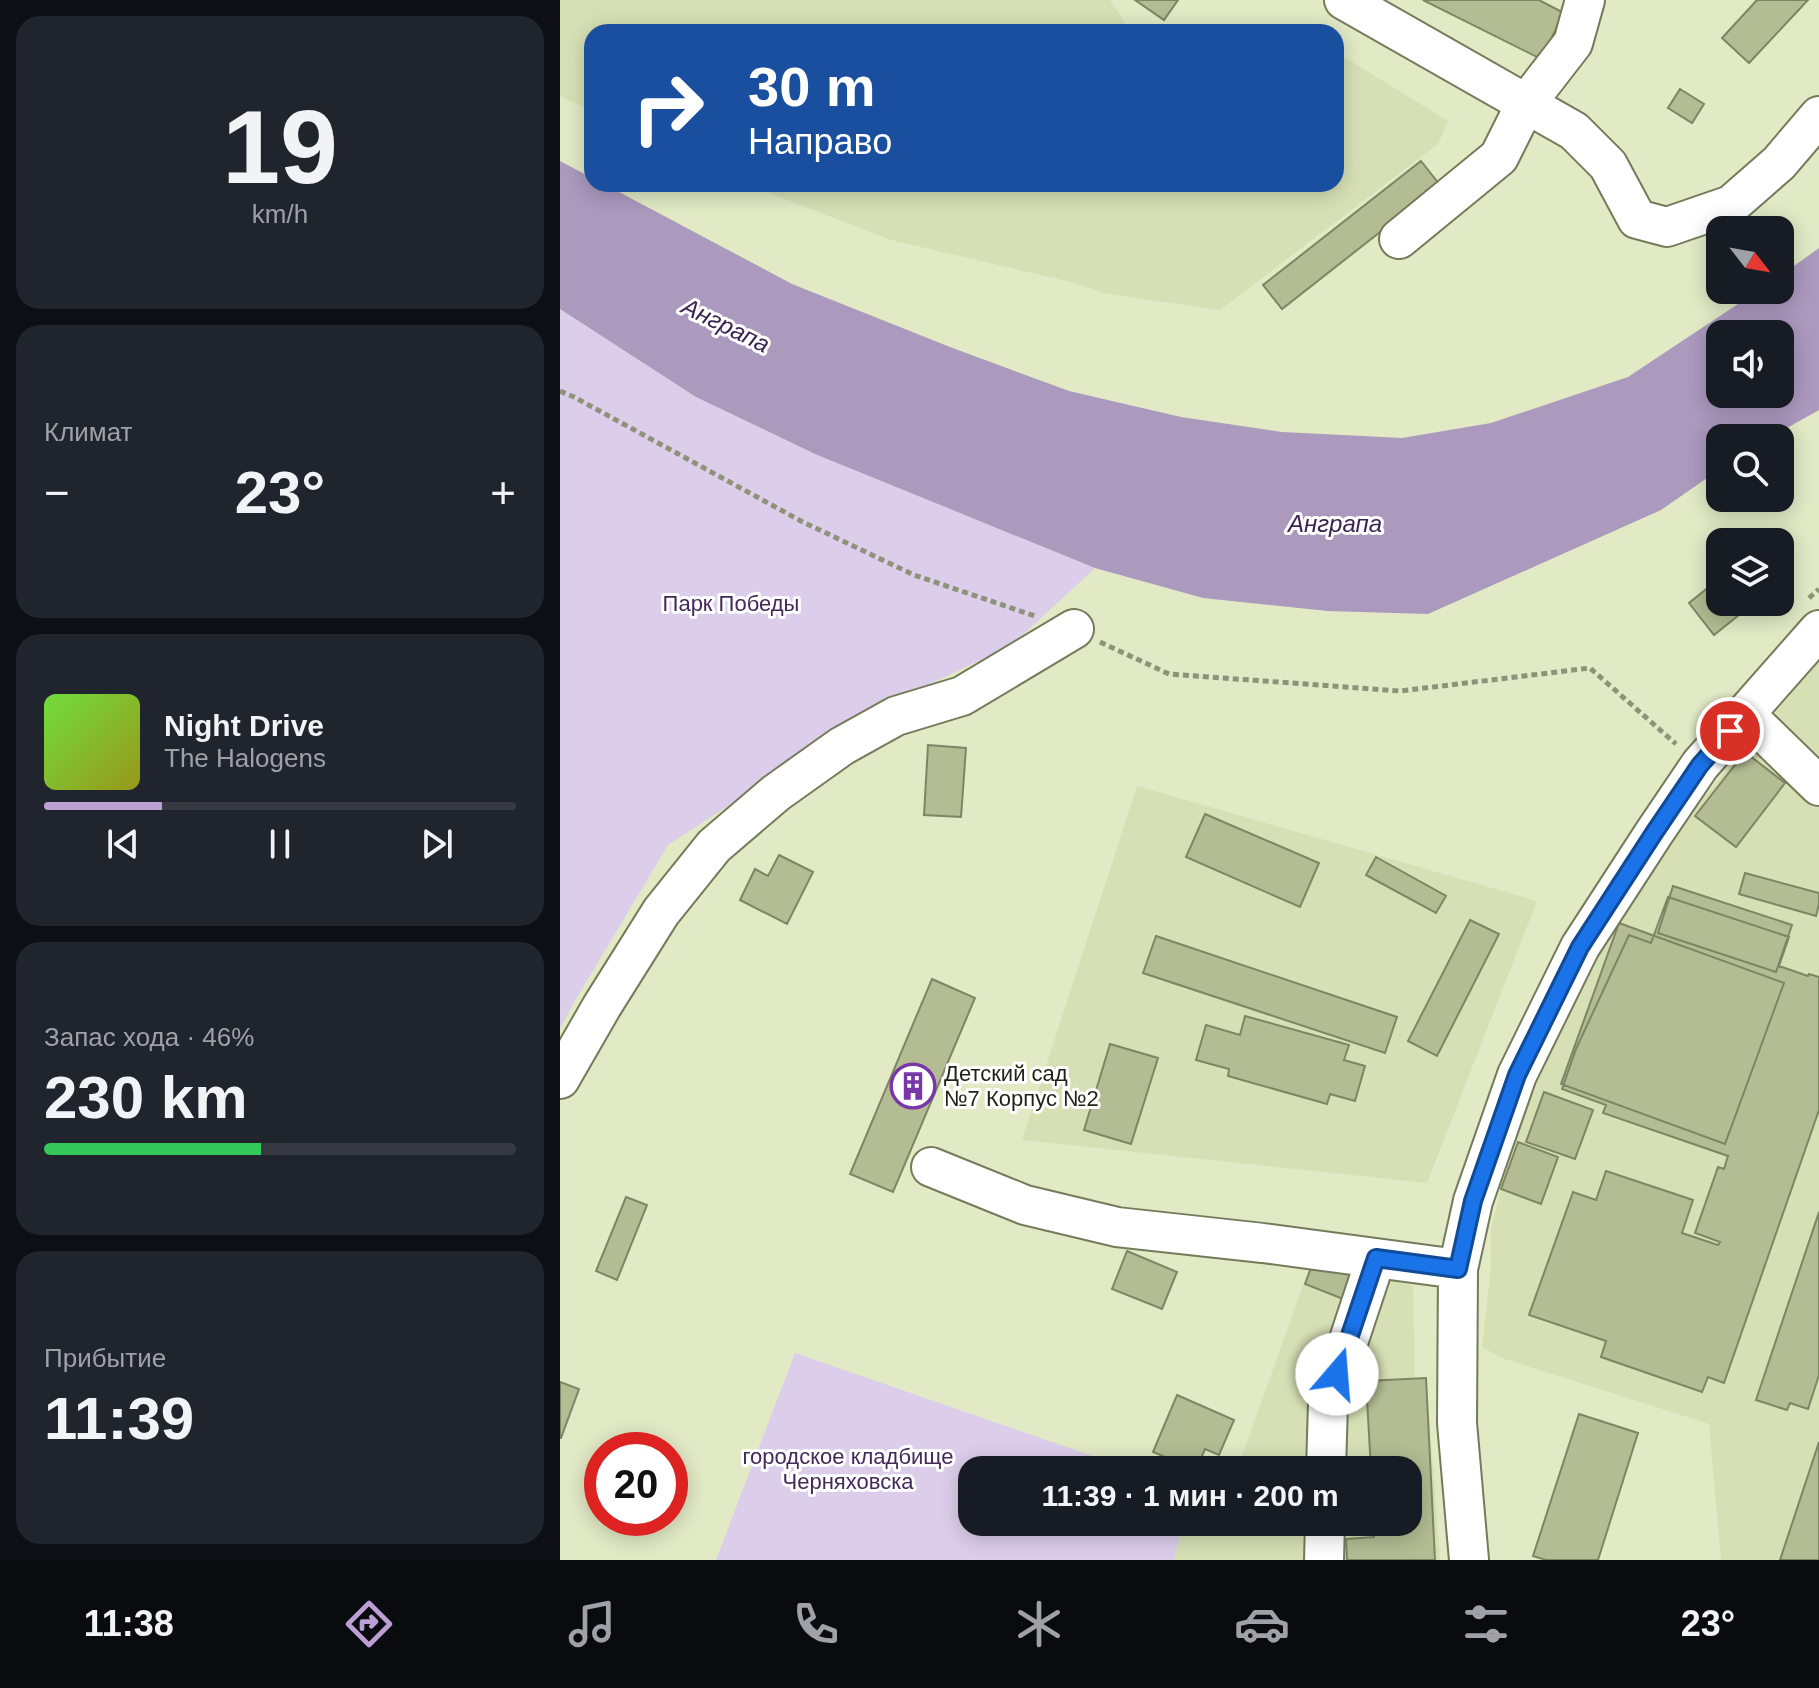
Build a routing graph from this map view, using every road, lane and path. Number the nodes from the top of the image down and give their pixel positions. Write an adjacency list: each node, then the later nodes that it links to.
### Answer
1 (1344, 0): 3 (street)
2 (1585, 0): 3 (street)
3 (1525, 105): 4 (street); 5 (street)
4 (1819, 116)
5 (1399, 239)
6 (560, 391): 7 (path)
7 (1074, 629): 10 (path); 12 (street)
8 (1819, 630): 9 (street)
9 (1745, 714): 11 (street); 15 (street)
10 (1683, 750)
11 (1819, 786)
12 (560, 1079)
13 (931, 1167): 14 (street)
14 (1376, 1258): 15 (street); 16 (street)
15 (1458, 1269): 19 (street)
16 (1326, 1456)
17 (1325, 1536): 18 (street)
18 (1324, 1560)
19 (1469, 1560)

